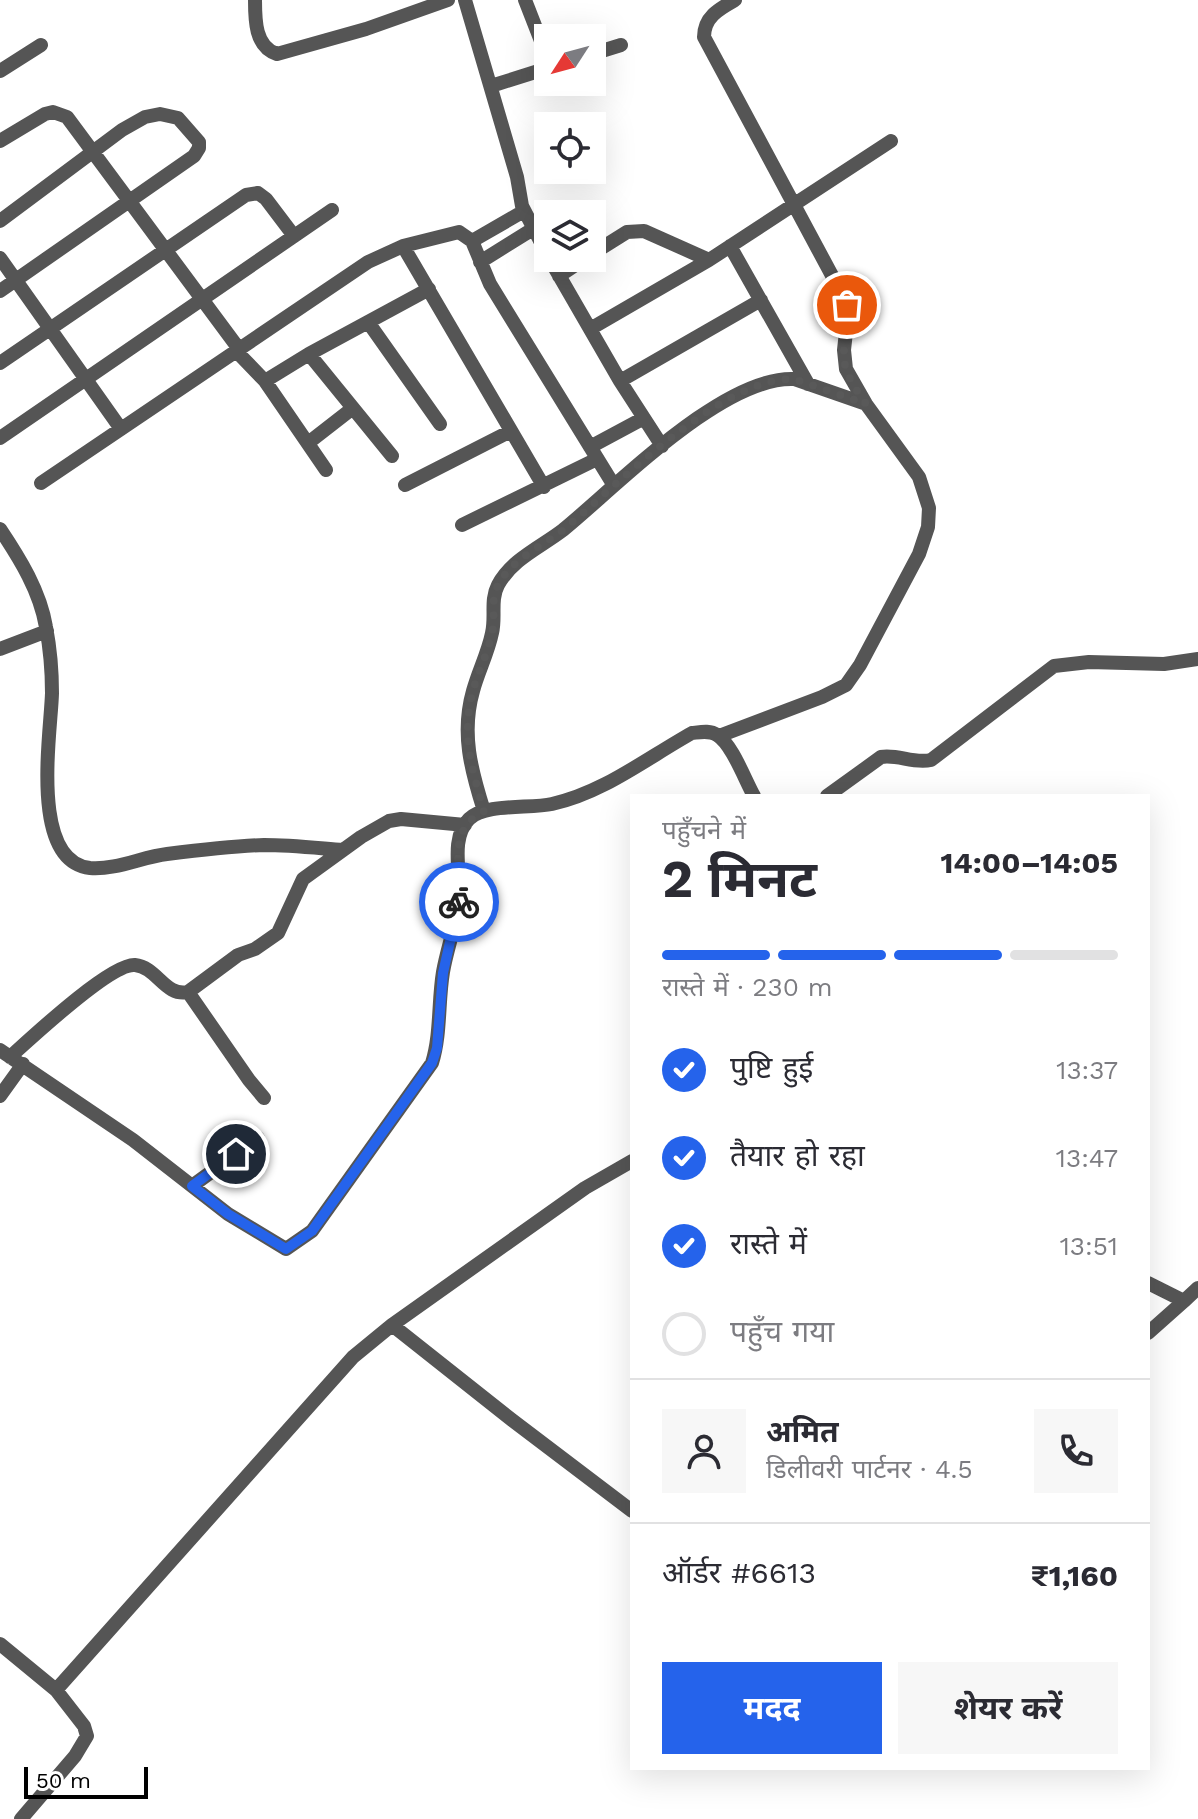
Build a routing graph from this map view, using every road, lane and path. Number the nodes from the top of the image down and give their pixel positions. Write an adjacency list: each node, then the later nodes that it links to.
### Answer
1 (255, 0): 2 (street)
2 (448, 0)
3 (465, 0): 12 (street)
4 (525, 0): 6 (street)
5 (735, 0): 17 (street)
6 (534, 24)
7 (41, 45): 10 (street)
8 (621, 45): 9 (street)
9 (606, 50)
10 (0, 71)
11 (534, 72): 12 (street)
12 (491, 86): 18 (street)
13 (0, 141): 15 (street)
14 (891, 141): 17 (street)
15 (93, 151): 16 (street); 16 (street); 20 (street)
16 (130, 201): 27 (street); 34 (street)
17 (793, 205): 26 (street); 49 (street)
18 (523, 209): 21 (street); 23 (street)
19 (332, 210): 22 (street)
20 (0, 221)
21 (533, 229): 30 (street)
22 (294, 236): 27 (street); 37 (street)
23 (472, 241): 25 (street); 30 (street)
24 (606, 245): 29 (street)
25 (403, 246): 35 (street); 42 (street)
26 (730, 246): 29 (street); 38 (street)
27 (165, 249): 37 (street); 40 (street)
28 (0, 258): 34 (street)
29 (709, 260): 41 (street)
30 (480, 262): 58 (street)
31 (557, 272): 33 (street)
32 (565, 272): 33 (street)
33 (559, 276): 41 (street)
34 (16, 280): 36 (street); 40 (street)
35 (429, 289): 39 (street); 54 (street)
36 (0, 291)
37 (202, 298): 42 (street); 45 (street)
38 (761, 300): 47 (street); 48 (street)
39 (368, 322): 43 (street); 52 (street)
40 (50, 328): 44 (street); 45 (street)
41 (590, 329): 47 (street)
42 (238, 350): 46 (street); 53 (street)
43 (309, 354): 46 (street); 50 (street)
44 (0, 363)
45 (85, 378): 53 (street); 55 (street)
46 (265, 381): 56 (street)
47 (620, 381): 51 (street)
48 (808, 384): 49 (street); 57 (street)
49 (866, 404): 70 (street)
50 (353, 408): 56 (street); 59 (street)
51 (644, 418): 57 (street); 58 (street)
52 (440, 424)
53 (121, 429): 61 (street)
54 (511, 431): 63 (street); 64 (street)
55 (0, 438)
56 (308, 443): 60 (street)
57 (662, 446): 62 (street)
58 (593, 453): 62 (street); 64 (street)
59 (392, 456)
60 (326, 470)
61 (41, 483)
62 (613, 484): 73 (street)
63 (405, 485)
64 (544, 487): 65 (street)
65 (462, 525)
66 (0, 529): 67 (street)
67 (47, 631): 68 (street); 75 (street)
68 (0, 649)
69 (1198, 659): 72 (street)
70 (719, 736): 71 (street); 73 (street)
71 (753, 794)
72 (830, 794)
73 (484, 811): 74 (street)
74 (465, 825): 75 (street); 82 (street)
75 (343, 850): 76 (street)
76 (188, 992): 77 (street); 79 (street)
77 (11, 1057): 78 (street); 82 (street)
78 (0, 1096)
79 (264, 1098)
80 (258, 1138): 82 (street)
81 (630, 1162): 86 (street)
82 (192, 1186)
83 (1150, 1284): 85 (street)
84 (1198, 1288): 85 (street)
85 (1184, 1301): 87 (street)
86 (392, 1325): 88 (street); 90 (street)
87 (1150, 1331)
88 (630, 1509)
89 (0, 1644): 90 (street)
90 (56, 1690): 91 (street)
91 (21, 1819)

